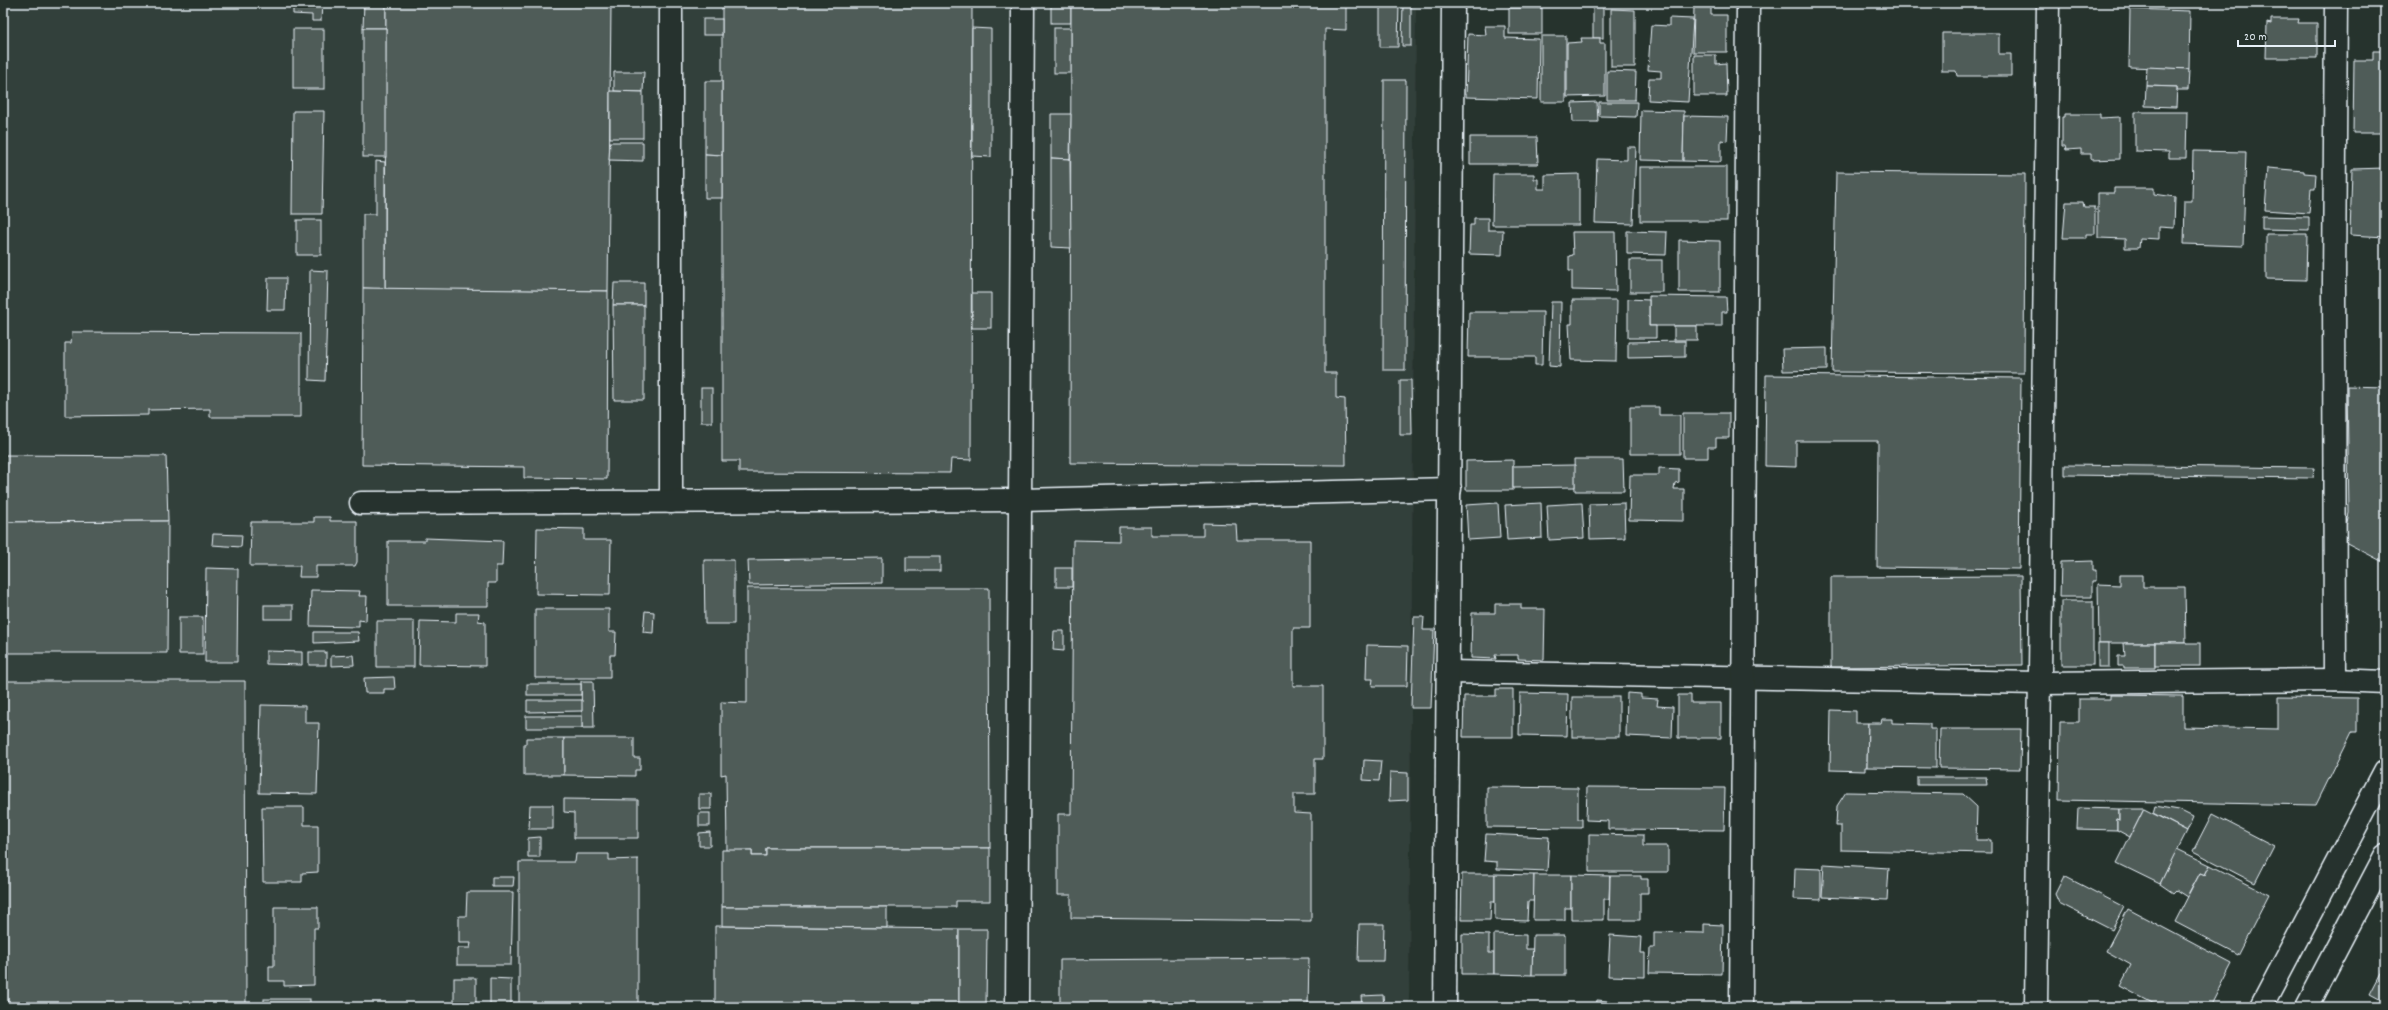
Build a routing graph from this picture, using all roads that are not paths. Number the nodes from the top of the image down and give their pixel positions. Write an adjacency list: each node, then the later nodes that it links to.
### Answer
1 (671, 3): 9 (street)
2 (1023, 3): 8 (street)
3 (1453, 3): 7 (street)
4 (1748, 3): 12 (street)
5 (2048, 3): 15 (street)
6 (2336, 3): 13 (street)
7 (1450, 489): 8 (street); 11 (street)
8 (1022, 500): 9 (street); 18 (street)
9 (671, 502): 10 (street)
10 (361, 503)
11 (1448, 672): 12 (street); 19 (street)
12 (1744, 678): 15 (street); 20 (street)
13 (2335, 680): 14 (street); 15 (street)
14 (2385, 682)
15 (2041, 683): 21 (street)
16 (2385, 771): 22 (street)
17 (2385, 856): 23 (street)
18 (1018, 1007)
19 (1445, 1007)
20 (1742, 1007)
21 (2036, 1007)
22 (2261, 1007)
23 (2306, 1007)

